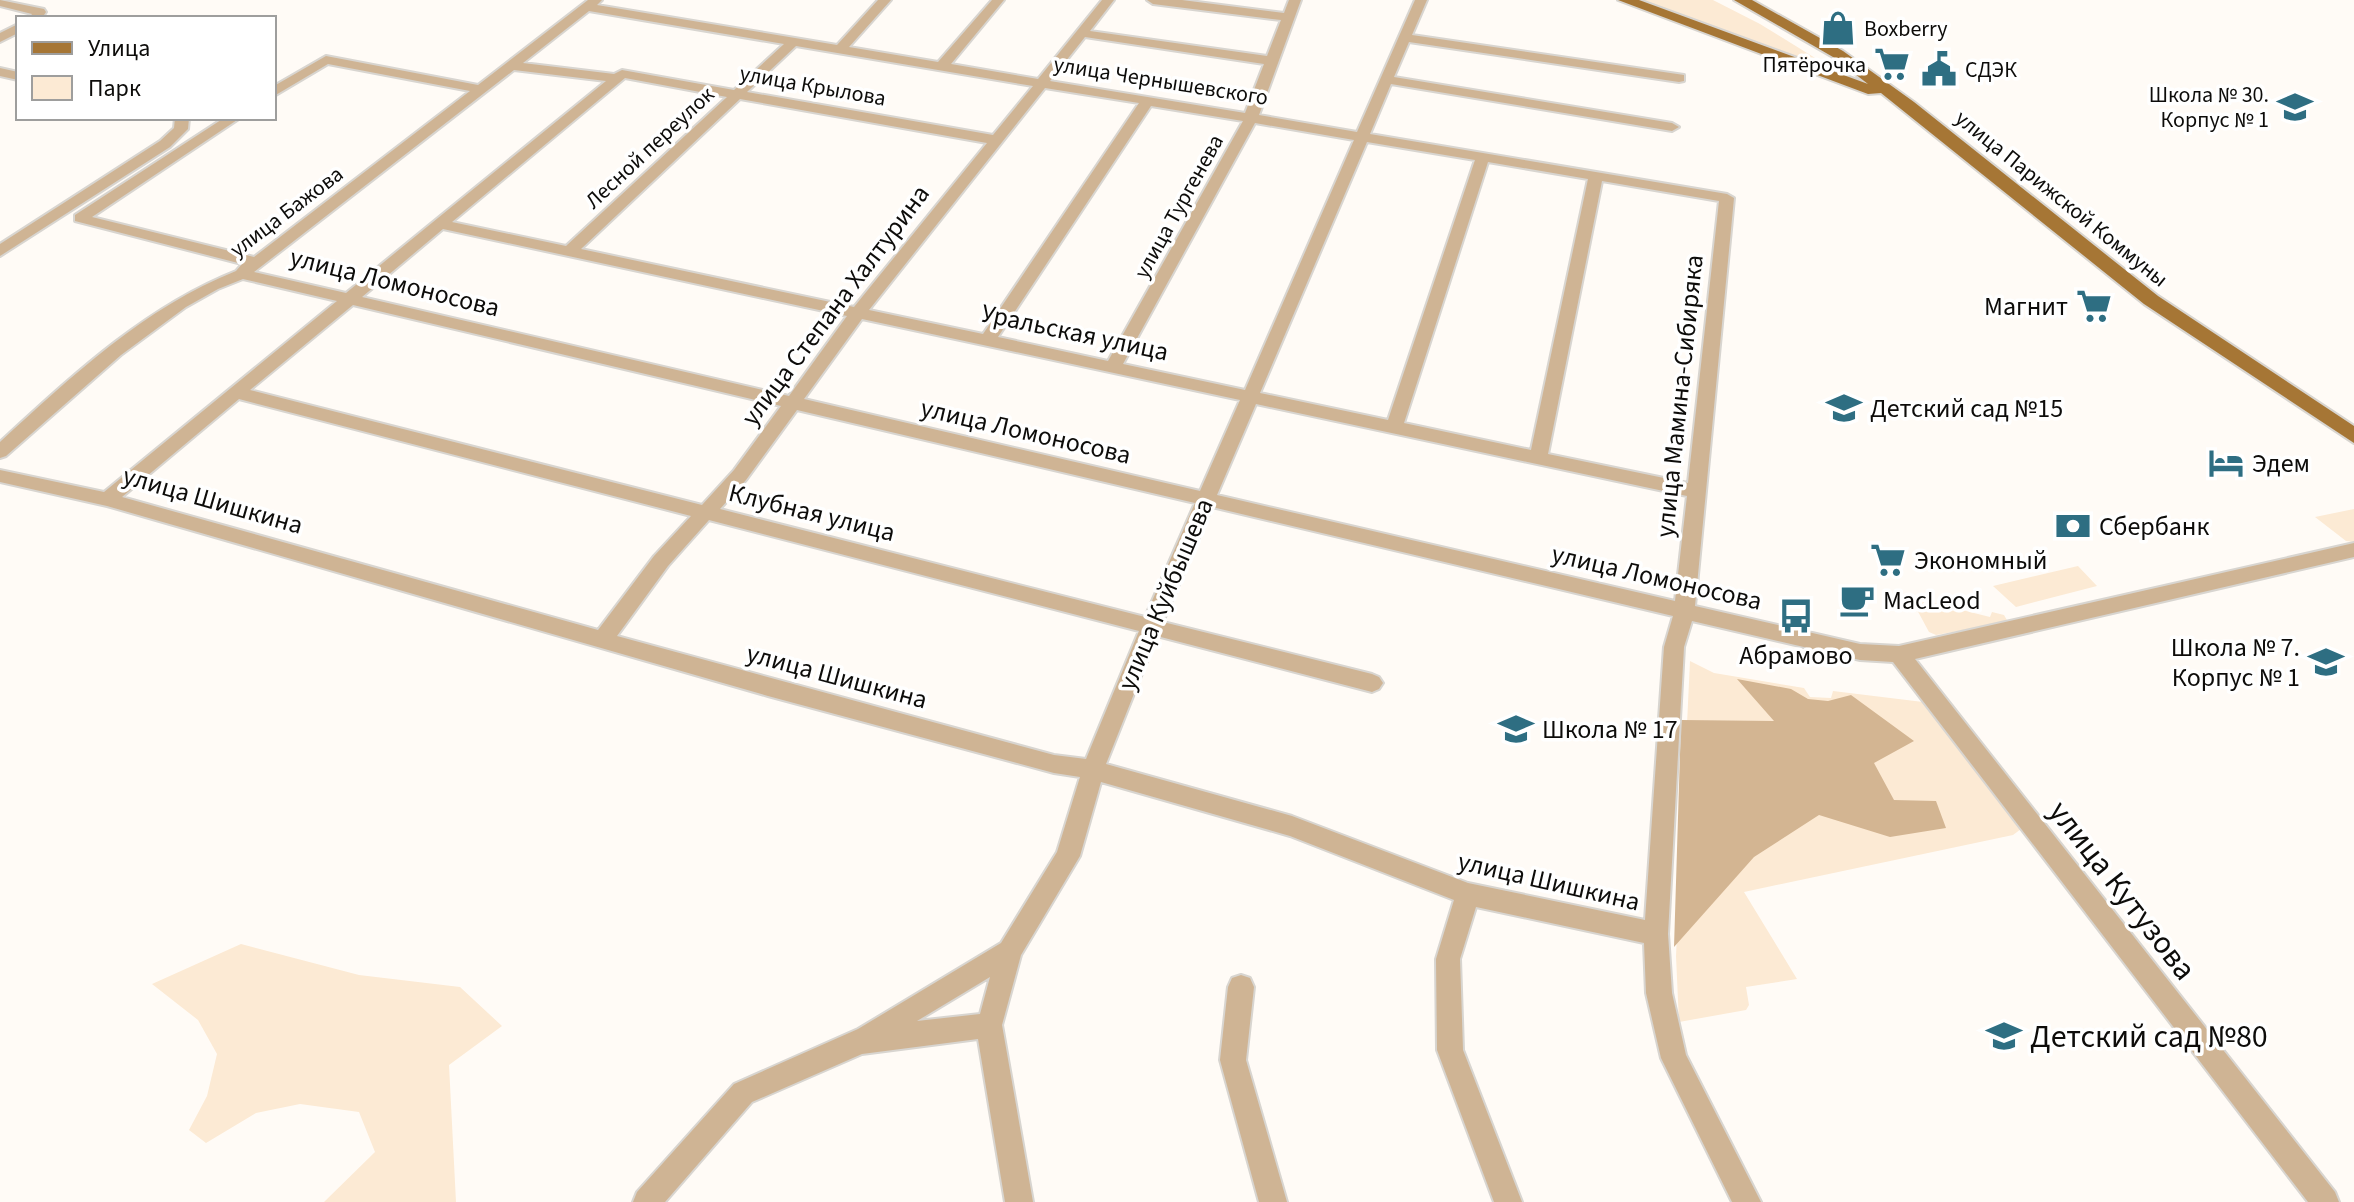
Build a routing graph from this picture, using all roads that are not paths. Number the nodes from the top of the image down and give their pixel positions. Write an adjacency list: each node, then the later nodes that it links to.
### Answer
1 (885, 0): 16 (street)
2 (998, 0): 19 (street)
3 (1108, 0): 13 (street, улица Степана Халтурина)
4 (1153, 0): 12 (street)
5 (1295, 0): 12 (street, улица Тургенева)
6 (1421, 0): 14 (street, улица Куйбышева)
7 (1625, 0): 28 (main road)
8 (1741, 0): 28 (main road, улица Парижской Коммуны)
9 (0, 2): 11 (street)
10 (592, 3): 15 (street, улица Чернышевского); 18 (street, улица Бажова)
11 (37, 16)
12 (1288, 17): 17 (street, улица Тургенева)
13 (1081, 33): 17 (street); 23 (street, улица Степана Халтурина)
14 (1408, 38): 21 (street); 22 (street, улица Куйбышева)
15 (794, 41): 16 (street, улица Чернышевского); 26 (street, Лесной переулок)
16 (840, 49): 19 (street, улица Чернышевского)
17 (1271, 61): 29 (street, улица Тургенева)
18 (514, 66): 20 (street, улица Крылова); 24 (street, улица Бажова)
19 (942, 66): 23 (street, улица Чернышевского)
20 (620, 76): 26 (street, улица Крылова); 38 (street)
21 (1679, 78)
22 (1389, 80): 32 (street); 33 (street, улица Куйбышева)
23 (1042, 82): 27 (street, улица Чернышевского); 34 (street, улица Степана Халтурина)
24 (483, 90): 25 (street); 41 (street, улица Бажова)
25 (276, 91)
26 (738, 94): 34 (street, улица Крылова); 40 (street, Лесной переулок)
27 (1148, 100): 29 (street, улица Чернышевского); 44 (street)
28 (1908, 105): 50 (main road, улица Парижской Коммуны)
29 (1252, 117): 33 (street, улица Чернышевского); 45 (street, улица Тургенева)
30 (182, 120): 39 (street)
31 (230, 120): 41 (street)
32 (1672, 127)
33 (1365, 136): 35 (street, улица Чернышевского); 47 (street, улица Куйбышева)
34 (995, 140): 43 (street, улица Степана Халтурина)
35 (1483, 157): 36 (street, улица Чернышевского); 49 (street)
36 (1596, 175): 37 (street, улица Чернышевского); 52 (street)
37 (1727, 198): 54 (street, улица Мамина-Сибиряка)
38 (440, 224): 40 (street, Уральская улица); 42 (street)
39 (0, 251)
40 (569, 252): 43 (street, Уральская улица)
41 (242, 274): 42 (street, улица Ломоносова); 51 (street, улица Бажова)
42 (346, 300): 46 (street); 48 (street, улица Ломоносова)
43 (858, 313): 44 (street, Уральская улица); 48 (street, улица Степана Халтурина)
44 (988, 340): 45 (street, Уральская улица)
45 (1113, 367): 47 (street, Уральская улица)
46 (238, 393): 55 (street); 57 (street, Клубная улица)
47 (1249, 396): 49 (street, Уральская улица); 56 (street, улица Куйбышева)
48 (789, 404): 56 (street, улица Ломоносова); 57 (street, улица Степана Халтурина)
49 (1394, 428): 52 (street, Уральская улица)
50 (2354, 436)
51 (0, 452)
52 (1538, 458): 54 (street, Уральская улица)
53 (0, 476): 55 (street, улица Шишкина)
54 (1698, 492): 59 (street, улица Мамина-Сибиряка)
55 (107, 499): 61 (street, улица Шишкина)
56 (1204, 501): 59 (street, улица Ломоносова); 60 (street, улица Куйбышева)
57 (707, 512): 60 (street, Клубная улица); 61 (street, улица Степана Халтурина)
58 (2354, 550): 62 (street, улица Ломоносова)
59 (1684, 613): 62 (street, улица Ломоносова); 66 (street, улица Мамина-Сибиряка)
60 (1152, 625): 63 (street, Клубная улица); 64 (street, улица Куйбышева)
61 (602, 640): 64 (street, улица Шишкина)
62 (1899, 654): 76 (street, улица Кутузова)
63 (1372, 683)
64 (1093, 770): 65 (street, улица Шишкина); 67 (street, улица Куйбышева)
65 (1468, 894): 66 (street, улица Шишкина); 74 (street)
66 (1656, 934): 75 (street, улица Мамина-Сибиряка)
67 (1010, 951): 69 (street, улица Куйбышева); 70 (street)
68 (1241, 987): 73 (street)
69 (989, 1025): 70 (street); 72 (street, улица Куйбышева)
70 (861, 1041): 71 (street)
71 (647, 1202)
72 (1019, 1202)
73 (1273, 1202)
74 (1508, 1202)
75 (1747, 1202)
76 (2325, 1202)

